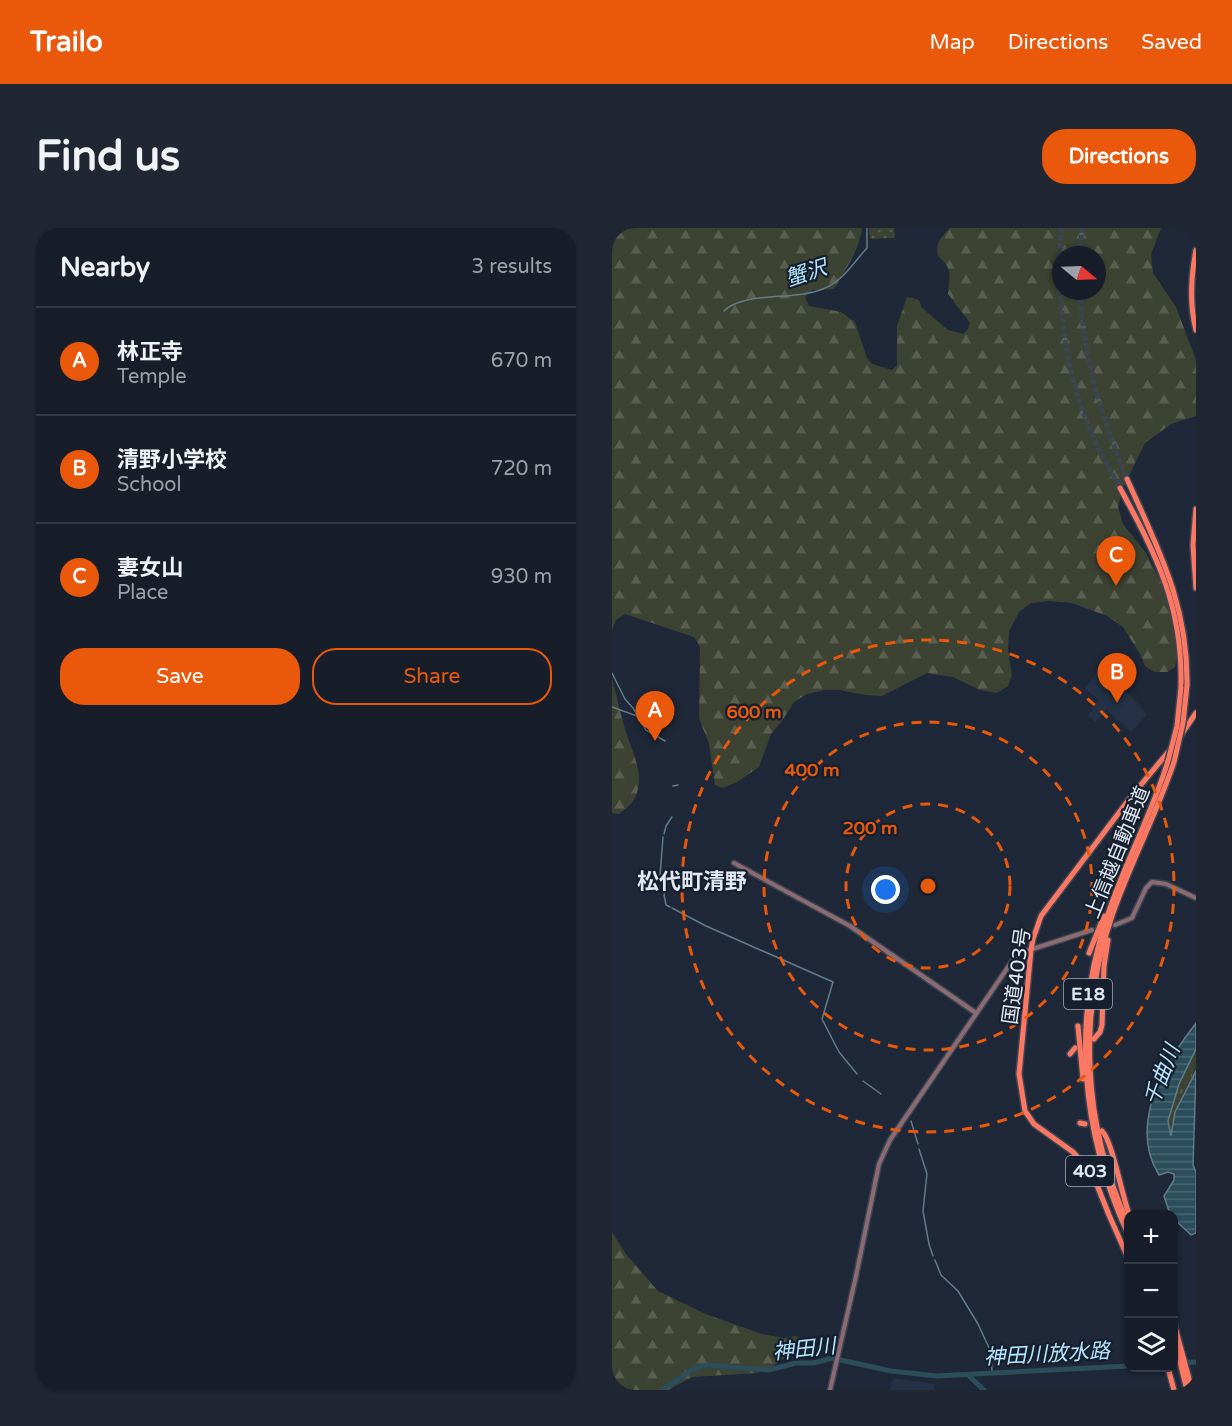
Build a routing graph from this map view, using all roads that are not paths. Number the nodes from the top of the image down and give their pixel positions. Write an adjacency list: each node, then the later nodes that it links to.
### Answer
1 (1196, 249): 2 (highway)
2 (1196, 330)
3 (1127, 479): 7 (highway, 上信越自動車道 / E18)
4 (1120, 488): 7 (highway, 上信越自動車道 / E18)
5 (1196, 509): 6 (highway)
6 (1196, 588)
7 (1184, 686): 9 (highway, 上信越自動車道 / E18, bridge)
8 (1196, 713): 16 (highway, 国道403号 / 403)
9 (1171, 761): 10 (highway, 上信越自動車道 / E18); 12 (highway, 上信越自動車道 / E18)
10 (1132, 852): 17 (highway); 24 (highway, 上信越自動車道 / E18)
11 (734, 863): 18 (street)
12 (1123, 886): 20 (highway); 26 (highway, 上信越自動車道 / E18)
13 (1196, 898): 14 (street)
14 (1115, 925)
15 (1092, 930): 16 (street)
16 (1032, 950): 18 (street); 28 (highway, 国道403号 / 403)
17 (1089, 953)
18 (976, 1013): 32 (street)
19 (1078, 1026): 24 (highway)
20 (1094, 1039)
21 (1075, 1048): 22 (highway)
22 (1070, 1054)
23 (1102, 1131): 25 (highway)
24 (1094, 1137): 27 (highway, 上信越自動車道 / E18)
25 (1127, 1210)
26 (1124, 1213)
27 (1124, 1225)
28 (1124, 1249)
29 (1178, 1349): 31 (highway)
30 (1169, 1372): 33 (highway)
31 (1186, 1376): 34 (highway); 35 (highway)
32 (830, 1390)
33 (1174, 1390)
34 (1187, 1390)
35 (1192, 1390)

